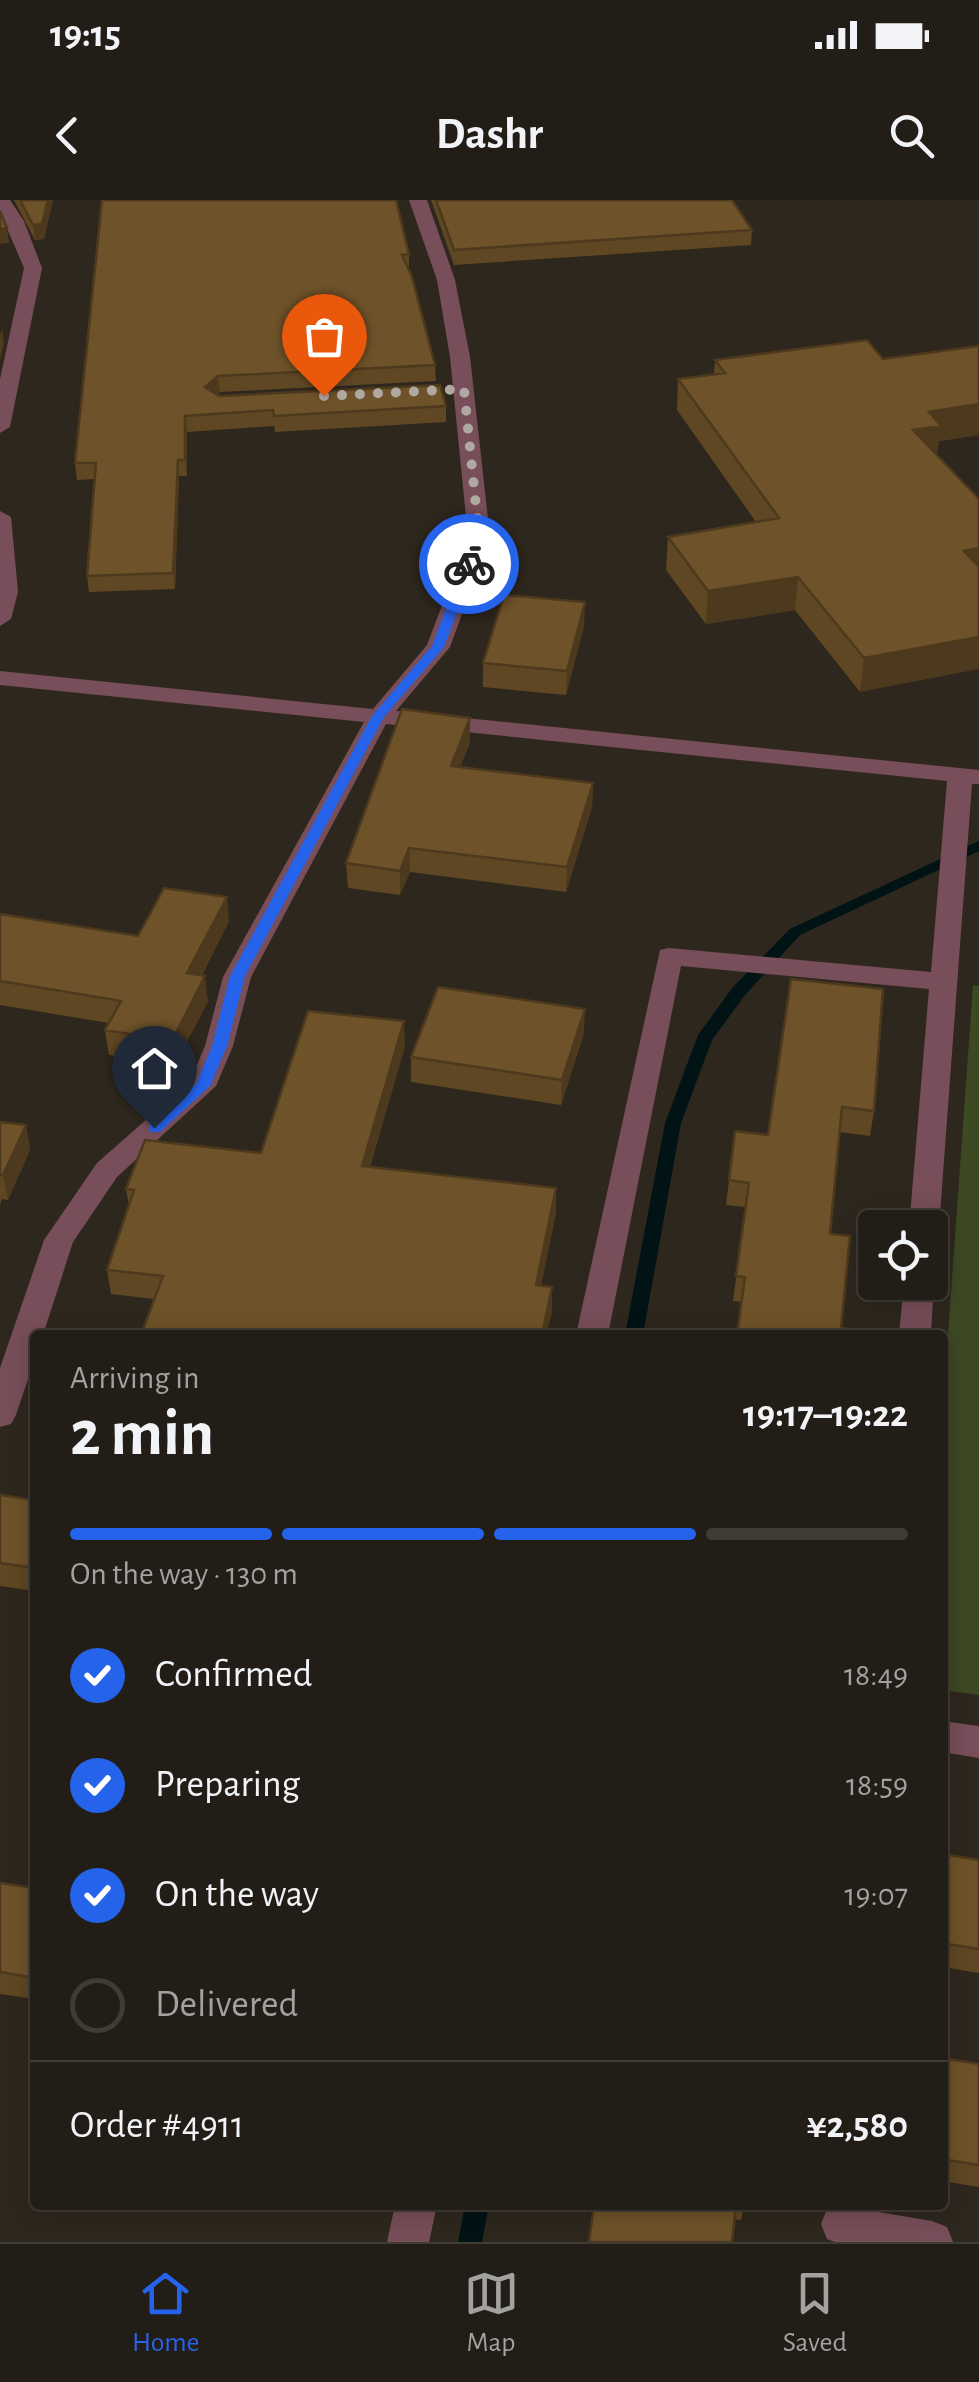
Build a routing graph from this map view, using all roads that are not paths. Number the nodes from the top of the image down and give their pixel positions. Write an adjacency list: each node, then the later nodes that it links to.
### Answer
1 (1, 200): 3 (street)
2 (418, 200): 9 (street)
3 (8, 221): 4 (street)
4 (5, 377): 5 (street)
5 (0, 427)
6 (0, 520): 7 (street)
7 (0, 620)
8 (0, 678): 9 (street)
9 (379, 716): 10 (street); 17 (street)
10 (970, 776): 11 (street)
11 (966, 876): 12 (street)
12 (944, 982): 13 (street); 15 (street)
13 (925, 1210)
14 (918, 1300): 16 (street)
15 (593, 1330)
16 (915, 1330)
17 (0, 1414)
18 (948, 1737): 19 (street)
19 (979, 1742)
20 (415, 2210): 22 (street)
21 (842, 2224): 23 (street)
22 (408, 2242)
23 (932, 2242)

